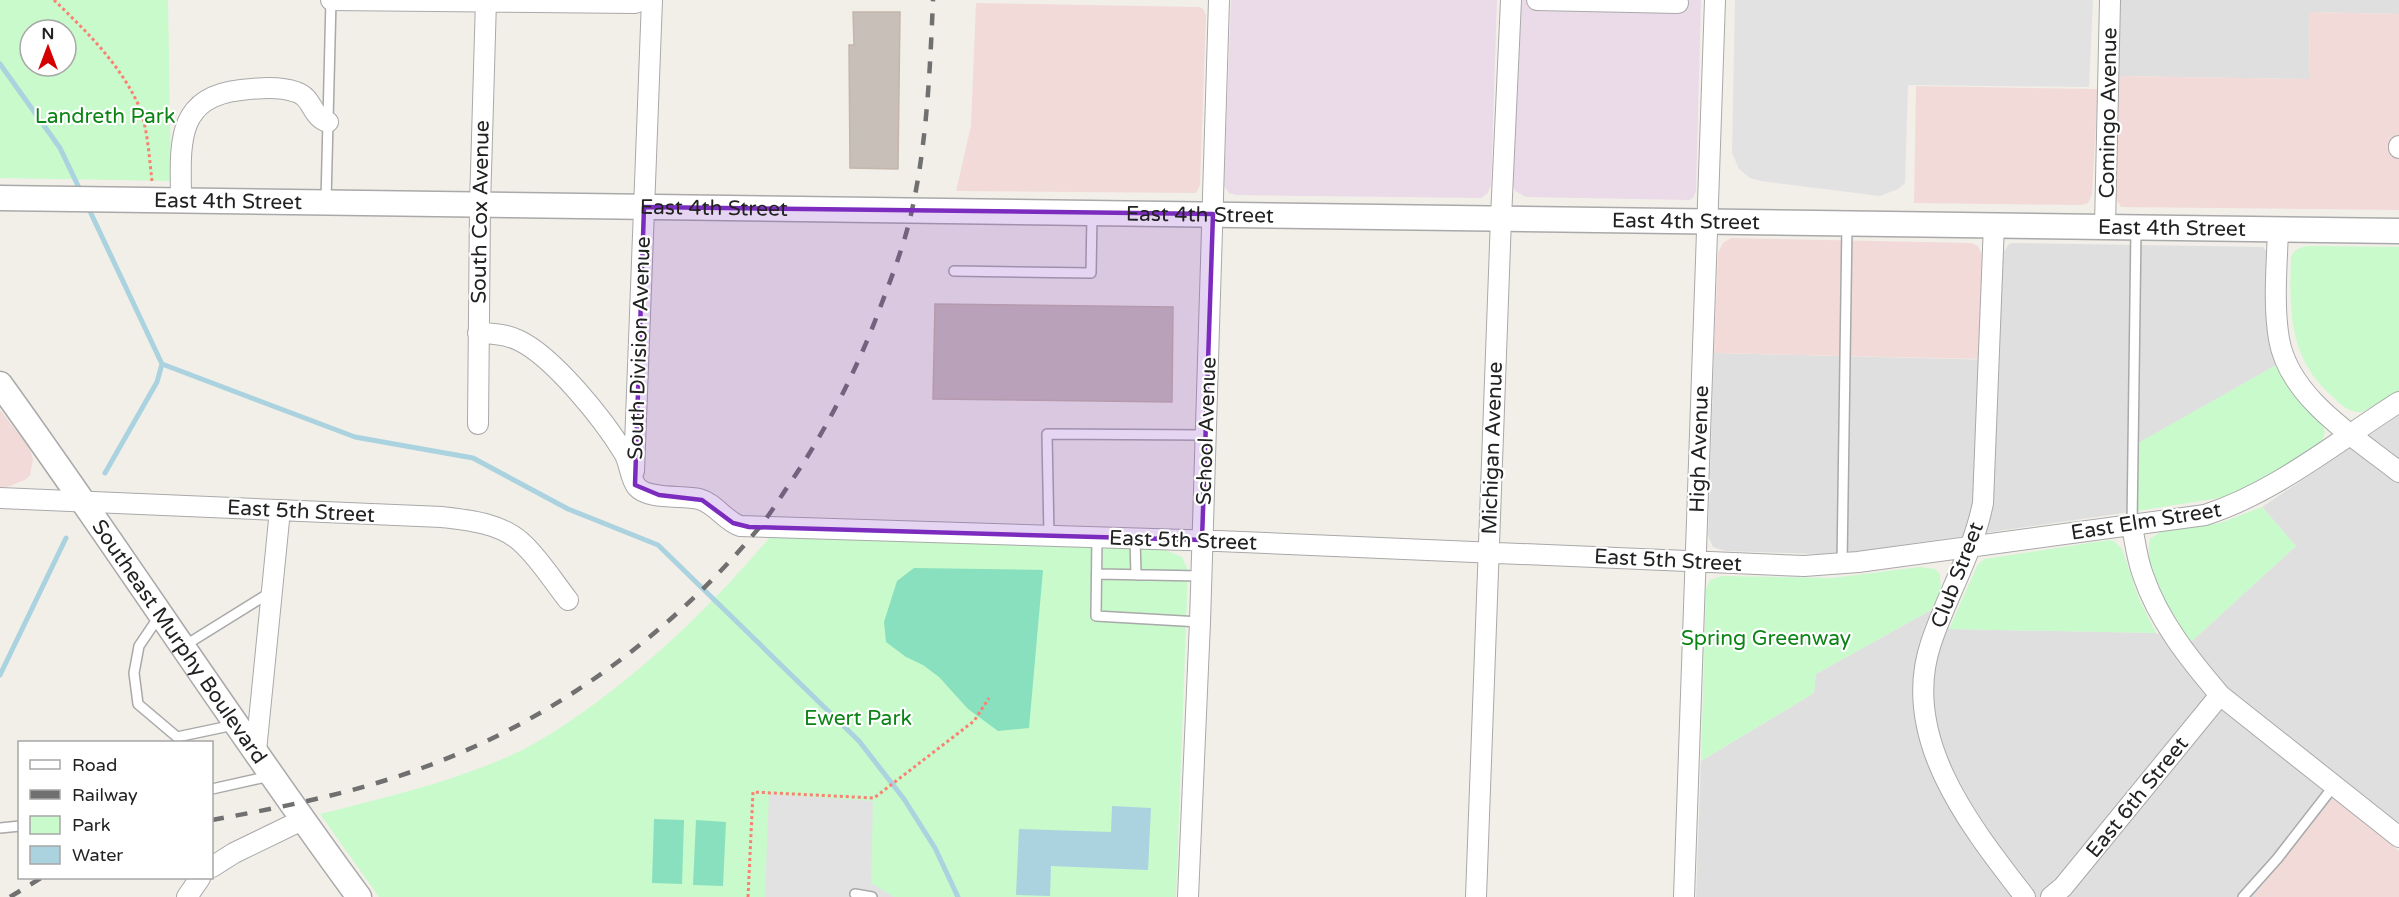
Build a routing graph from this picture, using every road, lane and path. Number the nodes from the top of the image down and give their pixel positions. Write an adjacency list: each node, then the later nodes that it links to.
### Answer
1 (54, 0): 14 (path)
2 (331, 0): 10 (street); 12 (lane)
3 (642, 0): 10 (street)
4 (652, 0): 18 (street, South Division Avenue)
5 (1219, 0): 20 (street, School Avenue)
6 (1511, 0): 21 (street, Michigan Avenue)
7 (1537, 0): 11 (street)
8 (1715, 0): 22 (street, High Avenue)
9 (2110, 0): 25 (street, Comingo Avenue)
10 (486, 1): 17 (street, South Cox Avenue)
11 (1677, 3)
12 (328, 122): 15 (street); 16 (lane)
13 (0, 198): 14 (street, East 4th Street)
14 (155, 201): 15 (street, East 4th Street)
15 (181, 202): 16 (street, East 4th Street)
16 (326, 203): 17 (street, East 4th Street)
17 (480, 206): 18 (street, East 4th Street); 30 (street, South Cox Avenue)
18 (644, 207): 19 (street, East 4th Street); 37 (street, South Division Avenue)
19 (1092, 213): 20 (street, East 4th Street); 29 (lane)
20 (1213, 214): 21 (street, East 4th Street); 35 (street, School Avenue)
21 (1501, 218): 22 (street, East 4th Street); 47 (street, Michigan Avenue)
22 (1708, 221): 23 (street, East 4th Street); 48 (street, High Avenue)
23 (1847, 223): 24 (street, East 4th Street); 49 (lane)
24 (1994, 224): 25 (street, East 4th Street); 46 (street, Club Street)
25 (2105, 226): 26 (street, East 4th Street)
26 (2136, 226): 27 (street, East 4th Street); 41 (lane)
27 (2278, 229): 28 (street, East 4th Street); 34 (street)
28 (2399, 231)
29 (954, 271)
30 (478, 333): 33 (street, South Cox Avenue); 37 (street)
31 (0, 384): 39 (street, Southeast Murphy Boulevard)
32 (2399, 402): 34 (street, East Elm Street)
33 (478, 424)
34 (2350, 433): 36 (street); 41 (street, East Elm Street)
35 (1206, 435): 42 (lane); 45 (street, School Avenue)
36 (2399, 472)
37 (634, 479): 42 (street, East 5th Street)
38 (0, 498): 39 (street, East 5th Street)
39 (85, 501): 40 (street, East 5th Street); 55 (street, Southeast Murphy Boulevard)
40 (280, 510): 53 (street); 54 (street, East 5th Street)
41 (2132, 526): 46 (street, East Elm Street); 58 (street)
42 (1048, 536): 43 (street, East 5th Street)
43 (1097, 537): 44 (street, East 5th Street); 50 (lane)
44 (1135, 538): 45 (street, East 5th Street); 51 (lane)
45 (1202, 540): 47 (street, East 5th Street); 52 (street, School Avenue)
46 (1972, 546): 49 (street, East 5th Street); 79 (street, Club Street)
47 (1489, 552): 48 (street, East 5th Street); 77 (street, Michigan Avenue)
48 (1695, 561): 49 (street, East 5th Street); 78 (street, High Avenue)
49 (1842, 564)
50 (1098, 574): 51 (lane); 56 (lane)
51 (1136, 575): 52 (lane)
52 (1200, 576): 56 (street, School Avenue)
53 (272, 591): 57 (lane); 61 (street)
54 (568, 600)
55 (162, 614): 57 (street, Southeast Murphy Boulevard); 60 (lane)
56 (1200, 622): 76 (street, School Avenue)
57 (184, 646): 60 (street, Southeast Murphy Boulevard)
58 (2220, 695): 63 (street); 80 (street, East 6th Street)
59 (989, 698): 74 (path)
60 (237, 724): 61 (street, Southeast Murphy Boulevard)
61 (255, 751): 62 (street, Southeast Murphy Boulevard)
62 (272, 776): 64 (lane); 65 (street, Southeast Murphy Boulevard)
63 (2333, 787): 68 (street); 81 (lane)
64 (213, 789)
65 (302, 819): 69 (street); 73 (street, Southeast Murphy Boulevard)
66 (18, 826): 67 (lane)
67 (0, 828)
68 (2399, 837)
69 (213, 866)
70 (199, 879): 72 (street)
71 (855, 894): 75 (lane)
72 (187, 897)
73 (359, 897)
74 (748, 897)
75 (872, 897)
76 (1188, 897)
77 (1476, 897)
78 (1684, 897)
79 (2025, 897)
80 (2051, 897)
81 (2243, 897)

